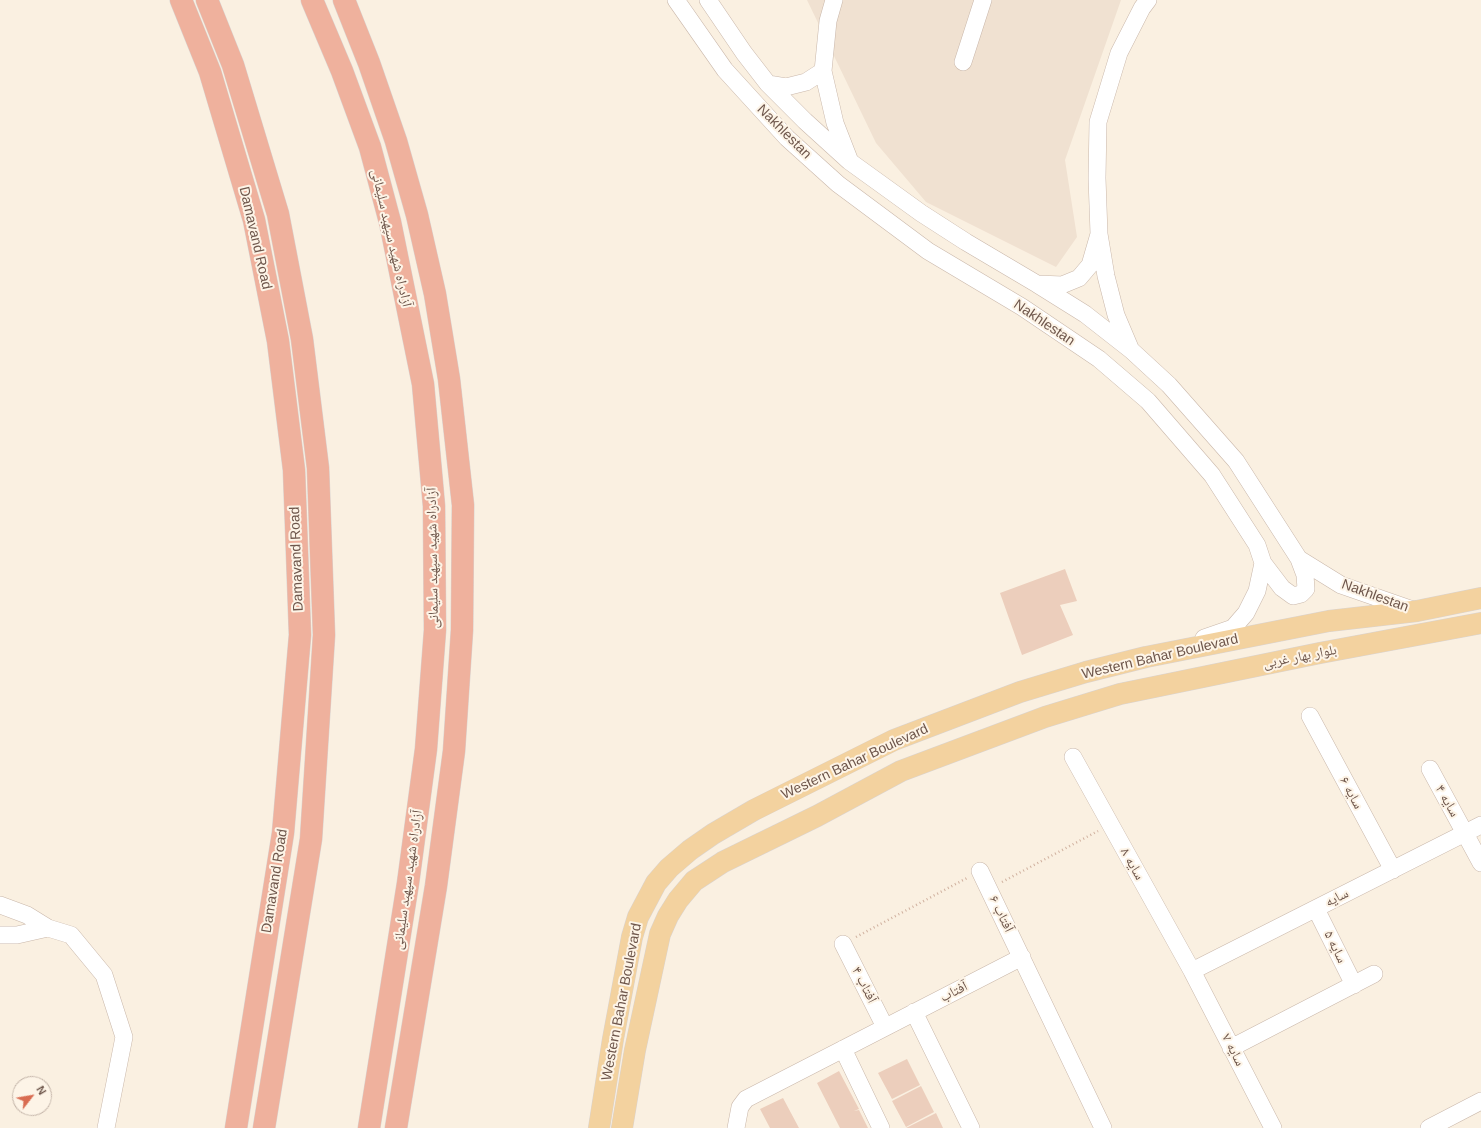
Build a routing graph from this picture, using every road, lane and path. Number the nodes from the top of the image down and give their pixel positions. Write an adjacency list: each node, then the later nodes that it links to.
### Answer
1 (181, 0): 48 (highway, Damavand Road)
2 (207, 0): 49 (highway, Damavand Road)
3 (312, 0): 50 (highway, آزادراه شهید سپهبد سلیمانی)
4 (344, 0): 51 (highway, آزادراه شهید سپهبد سلیمانی)
5 (676, 0): 18 (street, Nakhlestan)
6 (708, 0): 12 (street, Nakhlestan)
7 (834, 0): 11 (street)
8 (983, 0): 10 (street)
9 (1148, 0): 14 (street)
10 (963, 62)
11 (823, 71): 12 (street); 13 (street)
12 (768, 84): 13 (street, Nakhlestan)
13 (850, 162): 15 (street, Nakhlestan)
14 (1099, 234): 15 (street); 16 (street)
15 (1037, 284): 16 (street, Nakhlestan)
16 (1131, 350): 17 (street, Nakhlestan)
17 (1299, 559): 18 (street, Nakhlestan); 20 (street, Nakhlestan)
18 (1264, 563): 22 (street)
19 (1481, 598): 20 (main road)
20 (1417, 611): 22 (main road, Western Bahar Boulevard)
21 (1481, 623): 53 (main road, Western Bahar Boulevard)
22 (1146, 657): 52 (main road, Western Bahar Boulevard)
23 (1310, 716): 30 (street, سایه ۶)
24 (1073, 757): 26 (street, سایه ۸)
25 (1430, 769): 28 (street, سایه ۴)
26 (1110, 824): 32 (path); 39 (street, سایه ۸)
27 (1481, 825): 28 (street, سایه)
28 (1465, 833): 29 (street, سایه ۴); 30 (street, سایه)
29 (1481, 863)
30 (1393, 870): 34 (street, سایه)
31 (980, 871): 32 (street, آفتاب ۶); 37 (path)
32 (989, 888): 38 (street, آفتاب ۶)
33 (0, 905): 35 (street)
34 (1316, 909): 39 (street, سایه); 41 (street, سایه ۵)
35 (48, 928): 36 (street); 47 (street)
36 (0, 935)
37 (843, 944): 43 (street, آفتاب ۴)
38 (1022, 957): 42 (street, آفتاب); 57 (street)
39 (1192, 971): 44 (street, سایه ۷)
40 (1374, 974): 41 (street)
41 (1354, 985): 44 (street)
42 (914, 1012): 43 (street, آفتاب); 56 (street)
43 (885, 1027): 45 (street, آفتاب)
44 (1232, 1048): 58 (street, سایه ۷)
45 (843, 1049): 54 (street, آفتاب); 55 (street)
46 (1481, 1101): 59 (street)
47 (106, 1128)
48 (236, 1128)
49 (264, 1128)
50 (368, 1128)
51 (396, 1128)
52 (599, 1128)
53 (622, 1128)
54 (736, 1128)
55 (881, 1128)
56 (971, 1128)
57 (1103, 1128)
58 (1273, 1128)
59 (1429, 1128)

